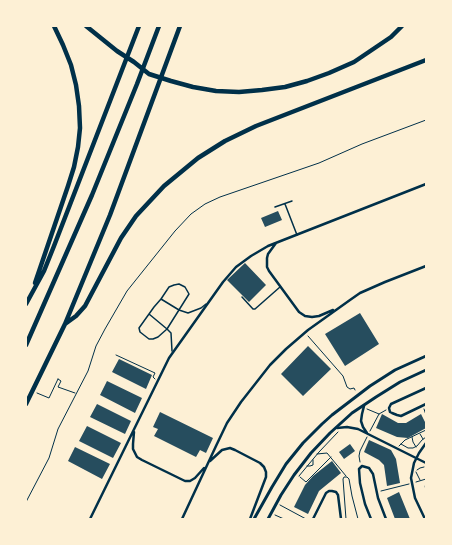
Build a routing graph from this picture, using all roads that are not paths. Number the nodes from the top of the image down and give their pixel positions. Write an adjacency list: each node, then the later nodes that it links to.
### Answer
1 (54, 26): 16 (highway)
2 (86, 26): 6 (highway)
3 (139, 26): 16 (highway)
4 (159, 26): 26 (highway)
5 (180, 26): 24 (highway)
6 (402, 26)
7 (426, 60): 24 (highway)
8 (426, 184): 12 (street)
9 (292, 201): 10 (lane)
10 (284, 204): 11 (lane); 12 (lane)
11 (275, 207)
12 (297, 235): 13 (street)
13 (277, 243): 15 (street); 19 (street)
14 (426, 266): 21 (street)
15 (281, 286): 17 (lane); 21 (street)
16 (31, 293): 20 (highway)
17 (242, 297)
18 (161, 299): 22 (lane); 22 (lane); 23 (lane)
19 (208, 303): 22 (lane); 27 (street)
20 (26, 304)
21 (338, 307): 39 (street)
22 (179, 310): 25 (lane)
23 (149, 314): 25 (lane); 25 (lane)
24 (66, 324): 31 (highway)
25 (167, 329): 27 (lane)
26 (26, 345)
27 (173, 352): 35 (street)
28 (426, 356): 44 (street)
29 (426, 370): 32 (street)
30 (426, 388): 33 (street)
31 (26, 404)
32 (364, 404): 34 (street); 36 (street)
33 (424, 404)
34 (335, 428): 36 (street); 45 (street)
35 (134, 429): 39 (street); 41 (street)
36 (368, 434): 38 (street)
37 (426, 443): 38 (street)
38 (416, 458): 40 (street); 50 (street)
39 (208, 463): 42 (street); 43 (street)
40 (426, 463)
41 (90, 519)
42 (182, 519)
43 (250, 519)
44 (254, 519)
45 (268, 519)
46 (313, 519): 47 (street)
47 (341, 519)
48 (370, 519): 49 (street)
49 (386, 519)
50 (425, 519)

